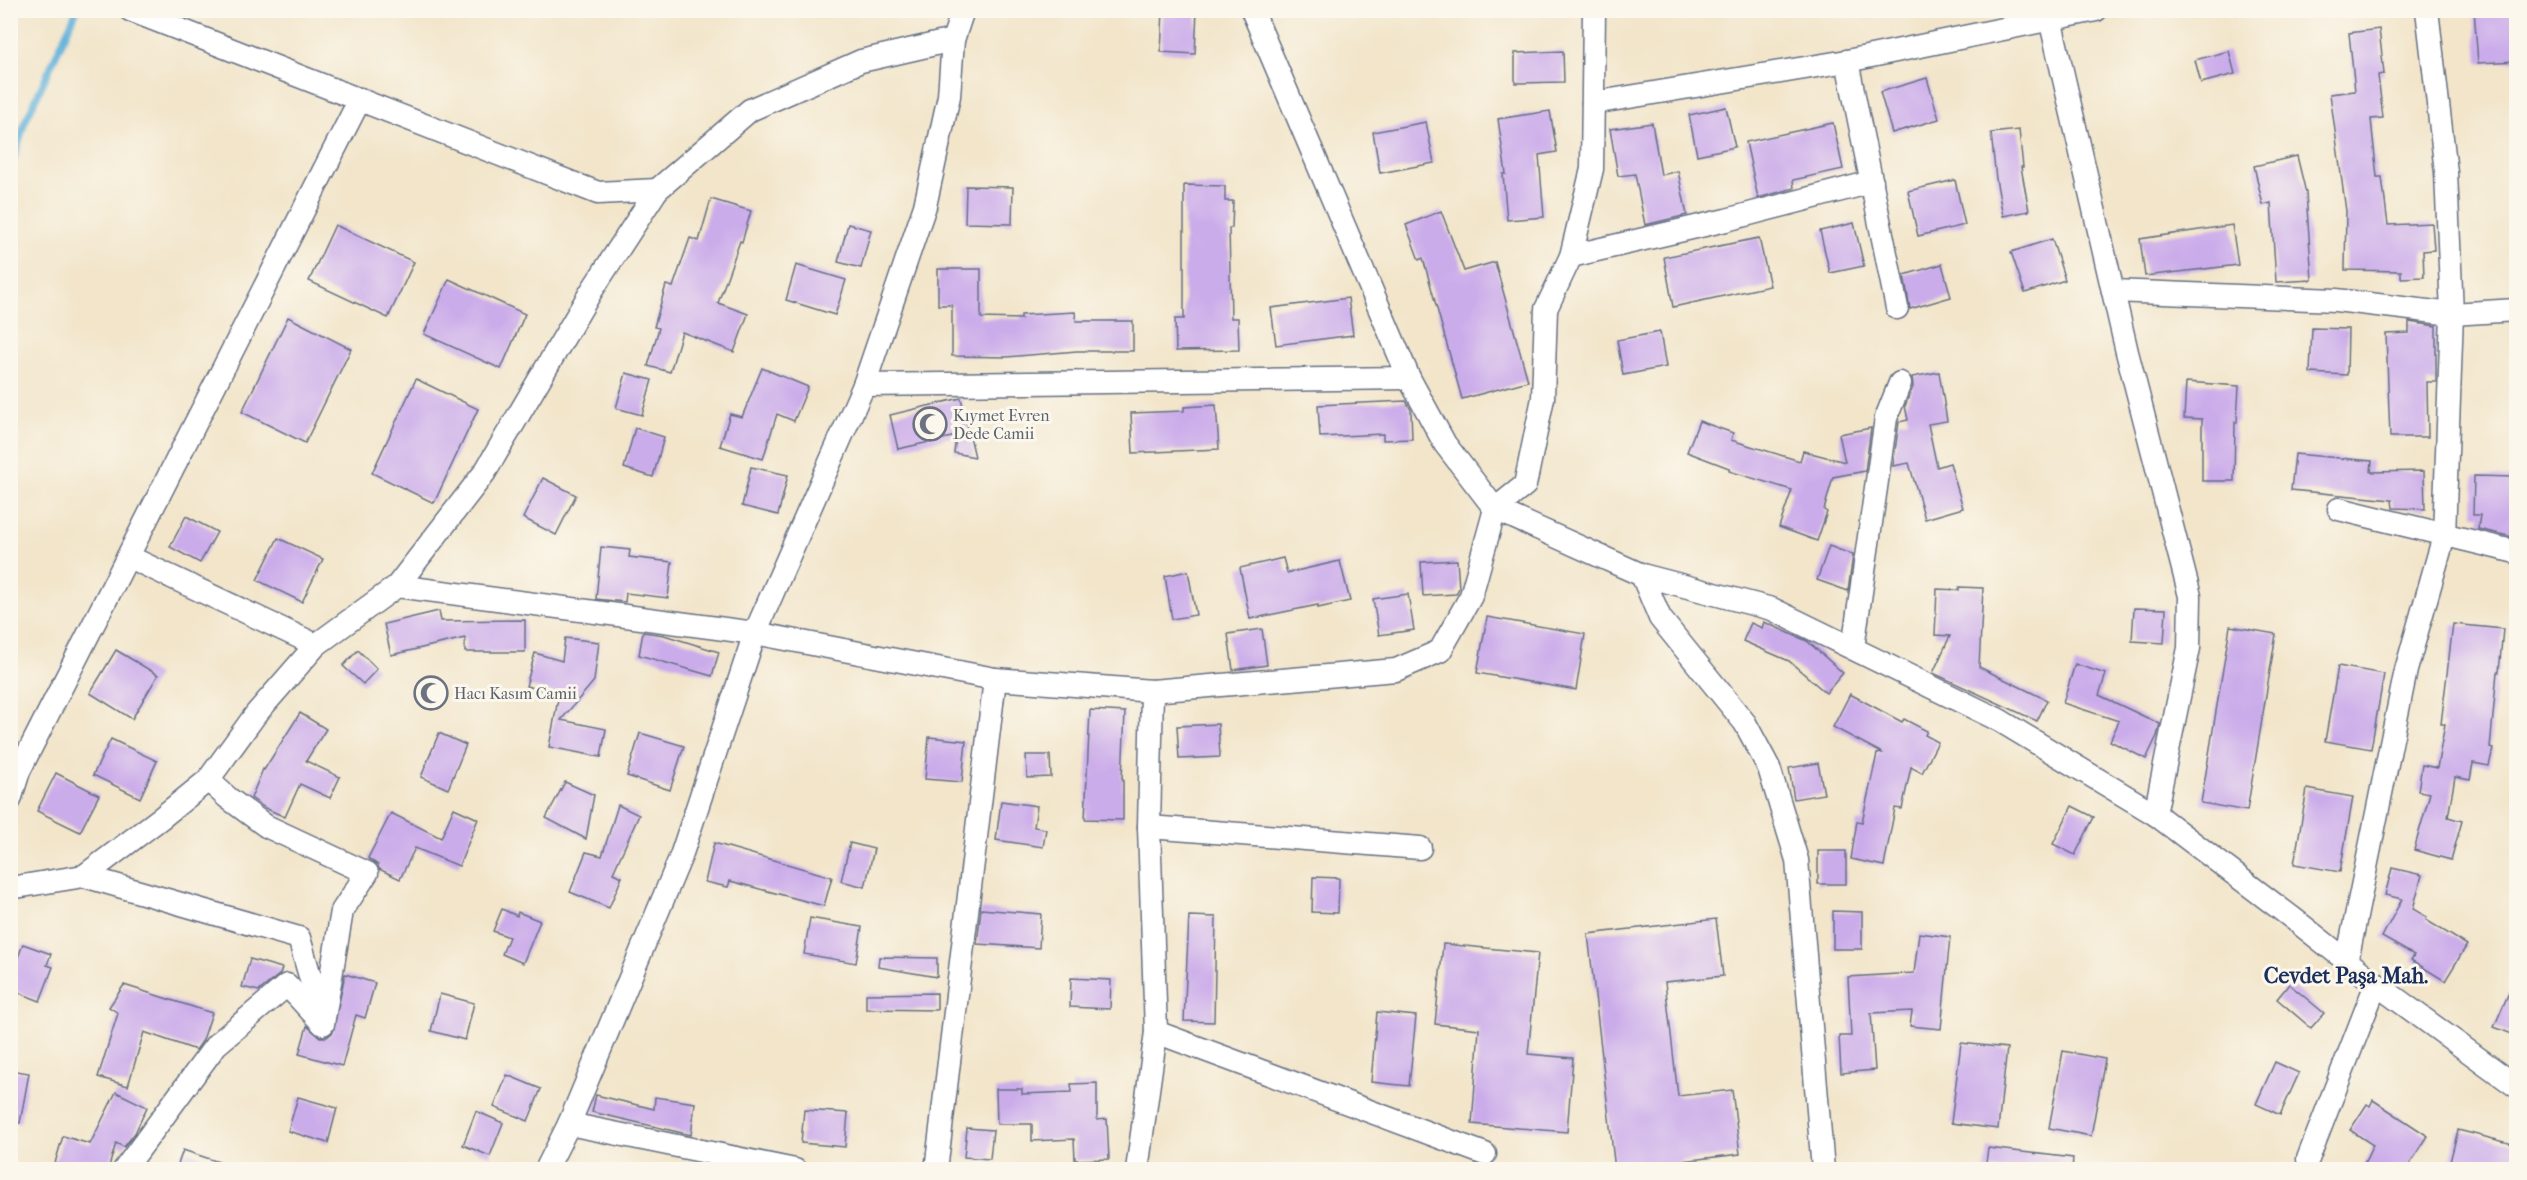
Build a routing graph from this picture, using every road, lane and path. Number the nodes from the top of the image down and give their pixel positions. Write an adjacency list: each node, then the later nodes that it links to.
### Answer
1 (130, 10): 10 (street)
2 (963, 10): 8 (street)
3 (1251, 10): 19 (street)
4 (1594, 10): 11 (street)
5 (2096, 10): 7 (street)
6 (2427, 10): 18 (street)
7 (2049, 15): 9 (street); 15 (street)
8 (953, 40): 13 (street); 21 (street)
9 (1847, 61): 11 (street); 12 (street)
10 (360, 99): 13 (street); 26 (street)
11 (1593, 103): 14 (street)
12 (1872, 182): 14 (street); 16 (street)
13 (657, 190): 28 (street)
14 (1571, 256): 22 (street)
15 (2113, 291): 18 (street); 36 (street)
16 (1897, 308)
17 (2517, 310): 18 (street)
18 (2452, 314): 24 (street)
19 (1408, 378): 21 (street); 22 (street)
20 (1900, 383): 31 (street)
21 (864, 385): 29 (street)
22 (1495, 509): 27 (street); 33 (street)
23 (2339, 509): 24 (street)
24 (2444, 536): 25 (street); 41 (street)
25 (2517, 552)
26 (129, 557): 30 (street); 35 (street)
27 (1642, 575): 31 (street); 54 (street)
28 (397, 586): 29 (street); 30 (street)
29 (754, 633): 32 (street); 46 (street)
30 (316, 645): 34 (street)
31 (1853, 648): 36 (street)
32 (994, 679): 33 (street); 52 (street)
33 (1152, 692): 37 (street)
34 (208, 780): 39 (street); 43 (street)
35 (10, 800)
36 (2155, 814): 41 (street)
37 (1149, 827): 38 (street); 44 (street)
38 (1420, 848)
39 (84, 876): 40 (street); 43 (street)
40 (10, 888)
41 (2347, 961): 42 (street)
42 (2376, 984): 45 (street); 48 (street)
43 (323, 1024): 49 (street)
44 (1155, 1032): 47 (street); 53 (street)
45 (2517, 1086)
46 (569, 1124): 50 (street); 51 (street)
47 (1485, 1154)
48 (2308, 1159)
49 (124, 1170)
50 (546, 1170)
51 (795, 1170)
52 (936, 1170)
53 (1137, 1170)
54 (1823, 1170)

